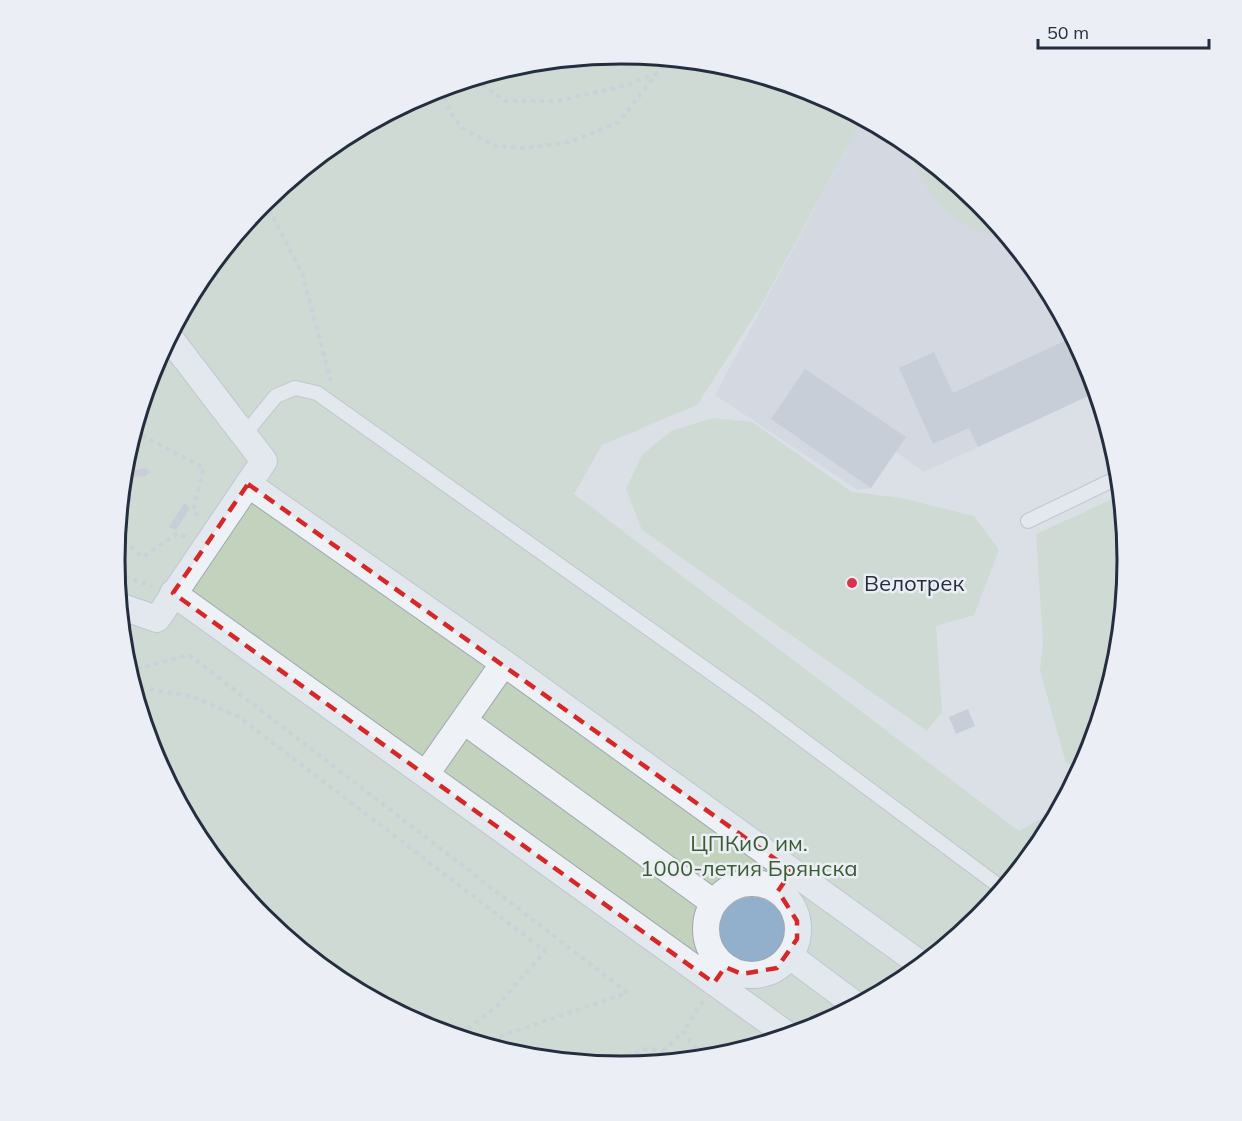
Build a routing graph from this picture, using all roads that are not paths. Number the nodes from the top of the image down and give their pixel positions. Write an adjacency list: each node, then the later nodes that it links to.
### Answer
1 (175, 344): 2 (street)
2 (244, 435): 4 (street); 12 (lane)
3 (1110, 481): 5 (lane)
4 (248, 484): 6 (street); 8 (street)
5 (1028, 521)
6 (173, 593): 7 (street); 10 (street)
7 (127, 609)
8 (504, 663): 9 (street); 11 (street)
9 (464, 722): 10 (street); 13 (street)
10 (426, 774): 16 (street)
11 (785, 881): 13 (street); 14 (street); 15 (street)
12 (997, 884)
13 (714, 903): 16 (street)
14 (790, 956): 16 (street); 17 (street)
15 (914, 960)
16 (720, 975): 18 (street)
17 (849, 1000)
18 (782, 1029)

